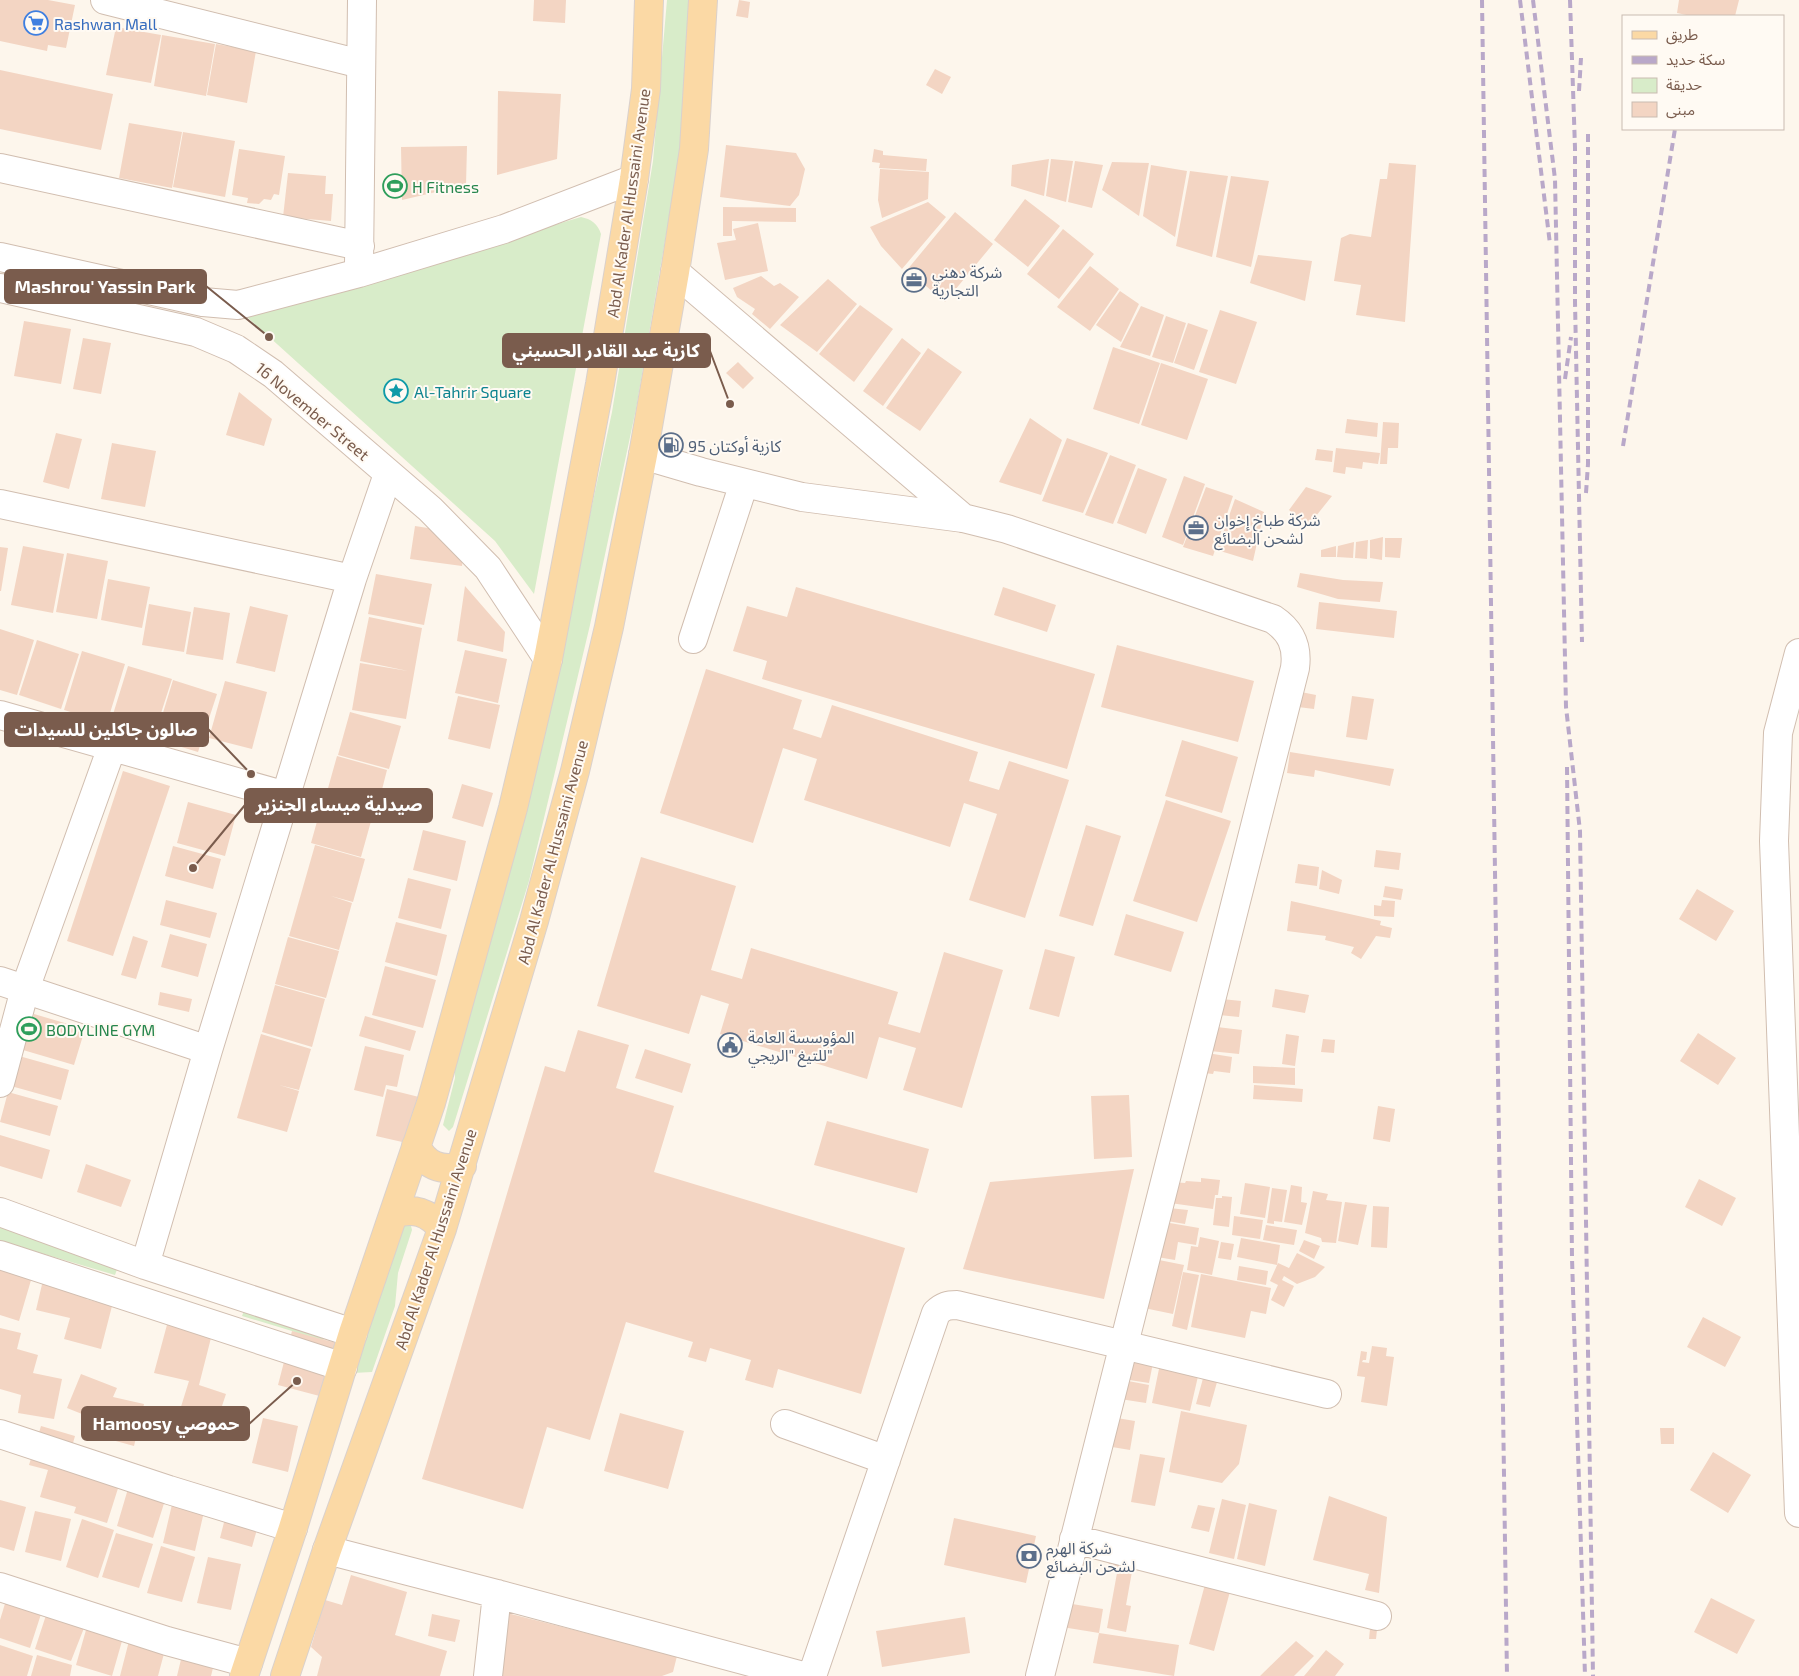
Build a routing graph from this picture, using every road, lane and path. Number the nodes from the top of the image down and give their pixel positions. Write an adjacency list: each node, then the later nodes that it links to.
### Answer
1 (105, 0): 5 (street)
2 (362, 0): 5 (street)
3 (648, 0): 7 (main road, Abd Al Kader Al Hussaini Avenue)
4 (703, 0): 10 (main road, Abd Al Kader Al Hussaini Avenue)
5 (362, 64): 8 (street)
6 (0, 168): 8 (street)
7 (634, 179): 11 (street); 21 (main road, Abd Al Kader Al Hussaini Avenue)
8 (360, 246): 11 (street)
9 (0, 257): 11 (street)
10 (675, 272): 13 (main road, Abd Al Kader Al Hussaini Avenue); 17 (street)
11 (359, 273)
12 (0, 288): 14 (street, 16 November Street)
13 (643, 455): 15 (street); 29 (main road, Abd Al Kader Al Hussaini Avenue)
14 (388, 474): 18 (street); 21 (street, 16 November Street)
15 (744, 482): 17 (street); 19 (street)
16 (0, 504): 18 (street)
17 (963, 518): 36 (street)
18 (352, 579): 24 (street)
19 (693, 638)
20 (1799, 652): 42 (street)
21 (548, 659): 28 (main road, Abd Al Kader Al Hussaini Avenue)
22 (0, 715): 23 (street)
23 (112, 747): 24 (street); 25 (street)
24 (286, 796): 26 (street)
25 (12, 985): 26 (street); 27 (street)
26 (208, 1050): 34 (street)
27 (0, 1083)
28 (416, 1146): 29 (main road); 31 (main road, Abd Al Kader Al Hussaini Avenue)
29 (462, 1166): 32 (main road, Abd Al Kader Al Hussaini Avenue)
30 (0, 1212): 34 (street)
31 (394, 1214): 32 (main road); 35 (main road, Abd Al Kader Al Hussaini Avenue)
32 (442, 1228): 45 (main road, Abd Al Kader Al Hussaini Avenue)
33 (0, 1255): 37 (street)
34 (145, 1266): 35 (street)
35 (354, 1333): 37 (main road, Abd Al Kader Al Hussaini Avenue)
36 (1125, 1346): 38 (street); 41 (street); 44 (street)
37 (343, 1367): 43 (main road, Abd Al Kader Al Hussaini Avenue)
38 (1327, 1394)
39 (785, 1424): 41 (street)
40 (0, 1434): 43 (street)
41 (886, 1460): 53 (street)
42 (1799, 1513)
43 (293, 1528): 49 (main road, Abd Al Kader Al Hussaini Avenue)
44 (1074, 1539): 48 (street); 54 (street)
45 (327, 1550): 47 (street); 50 (main road, Abd Al Kader Al Hussaini Avenue)
46 (0, 1587): 49 (street)
47 (497, 1594): 51 (street); 52 (street)
48 (1377, 1616)
49 (246, 1669)
50 (285, 1676)
51 (488, 1676)
52 (803, 1676)
53 (812, 1676)
54 (1040, 1676)

